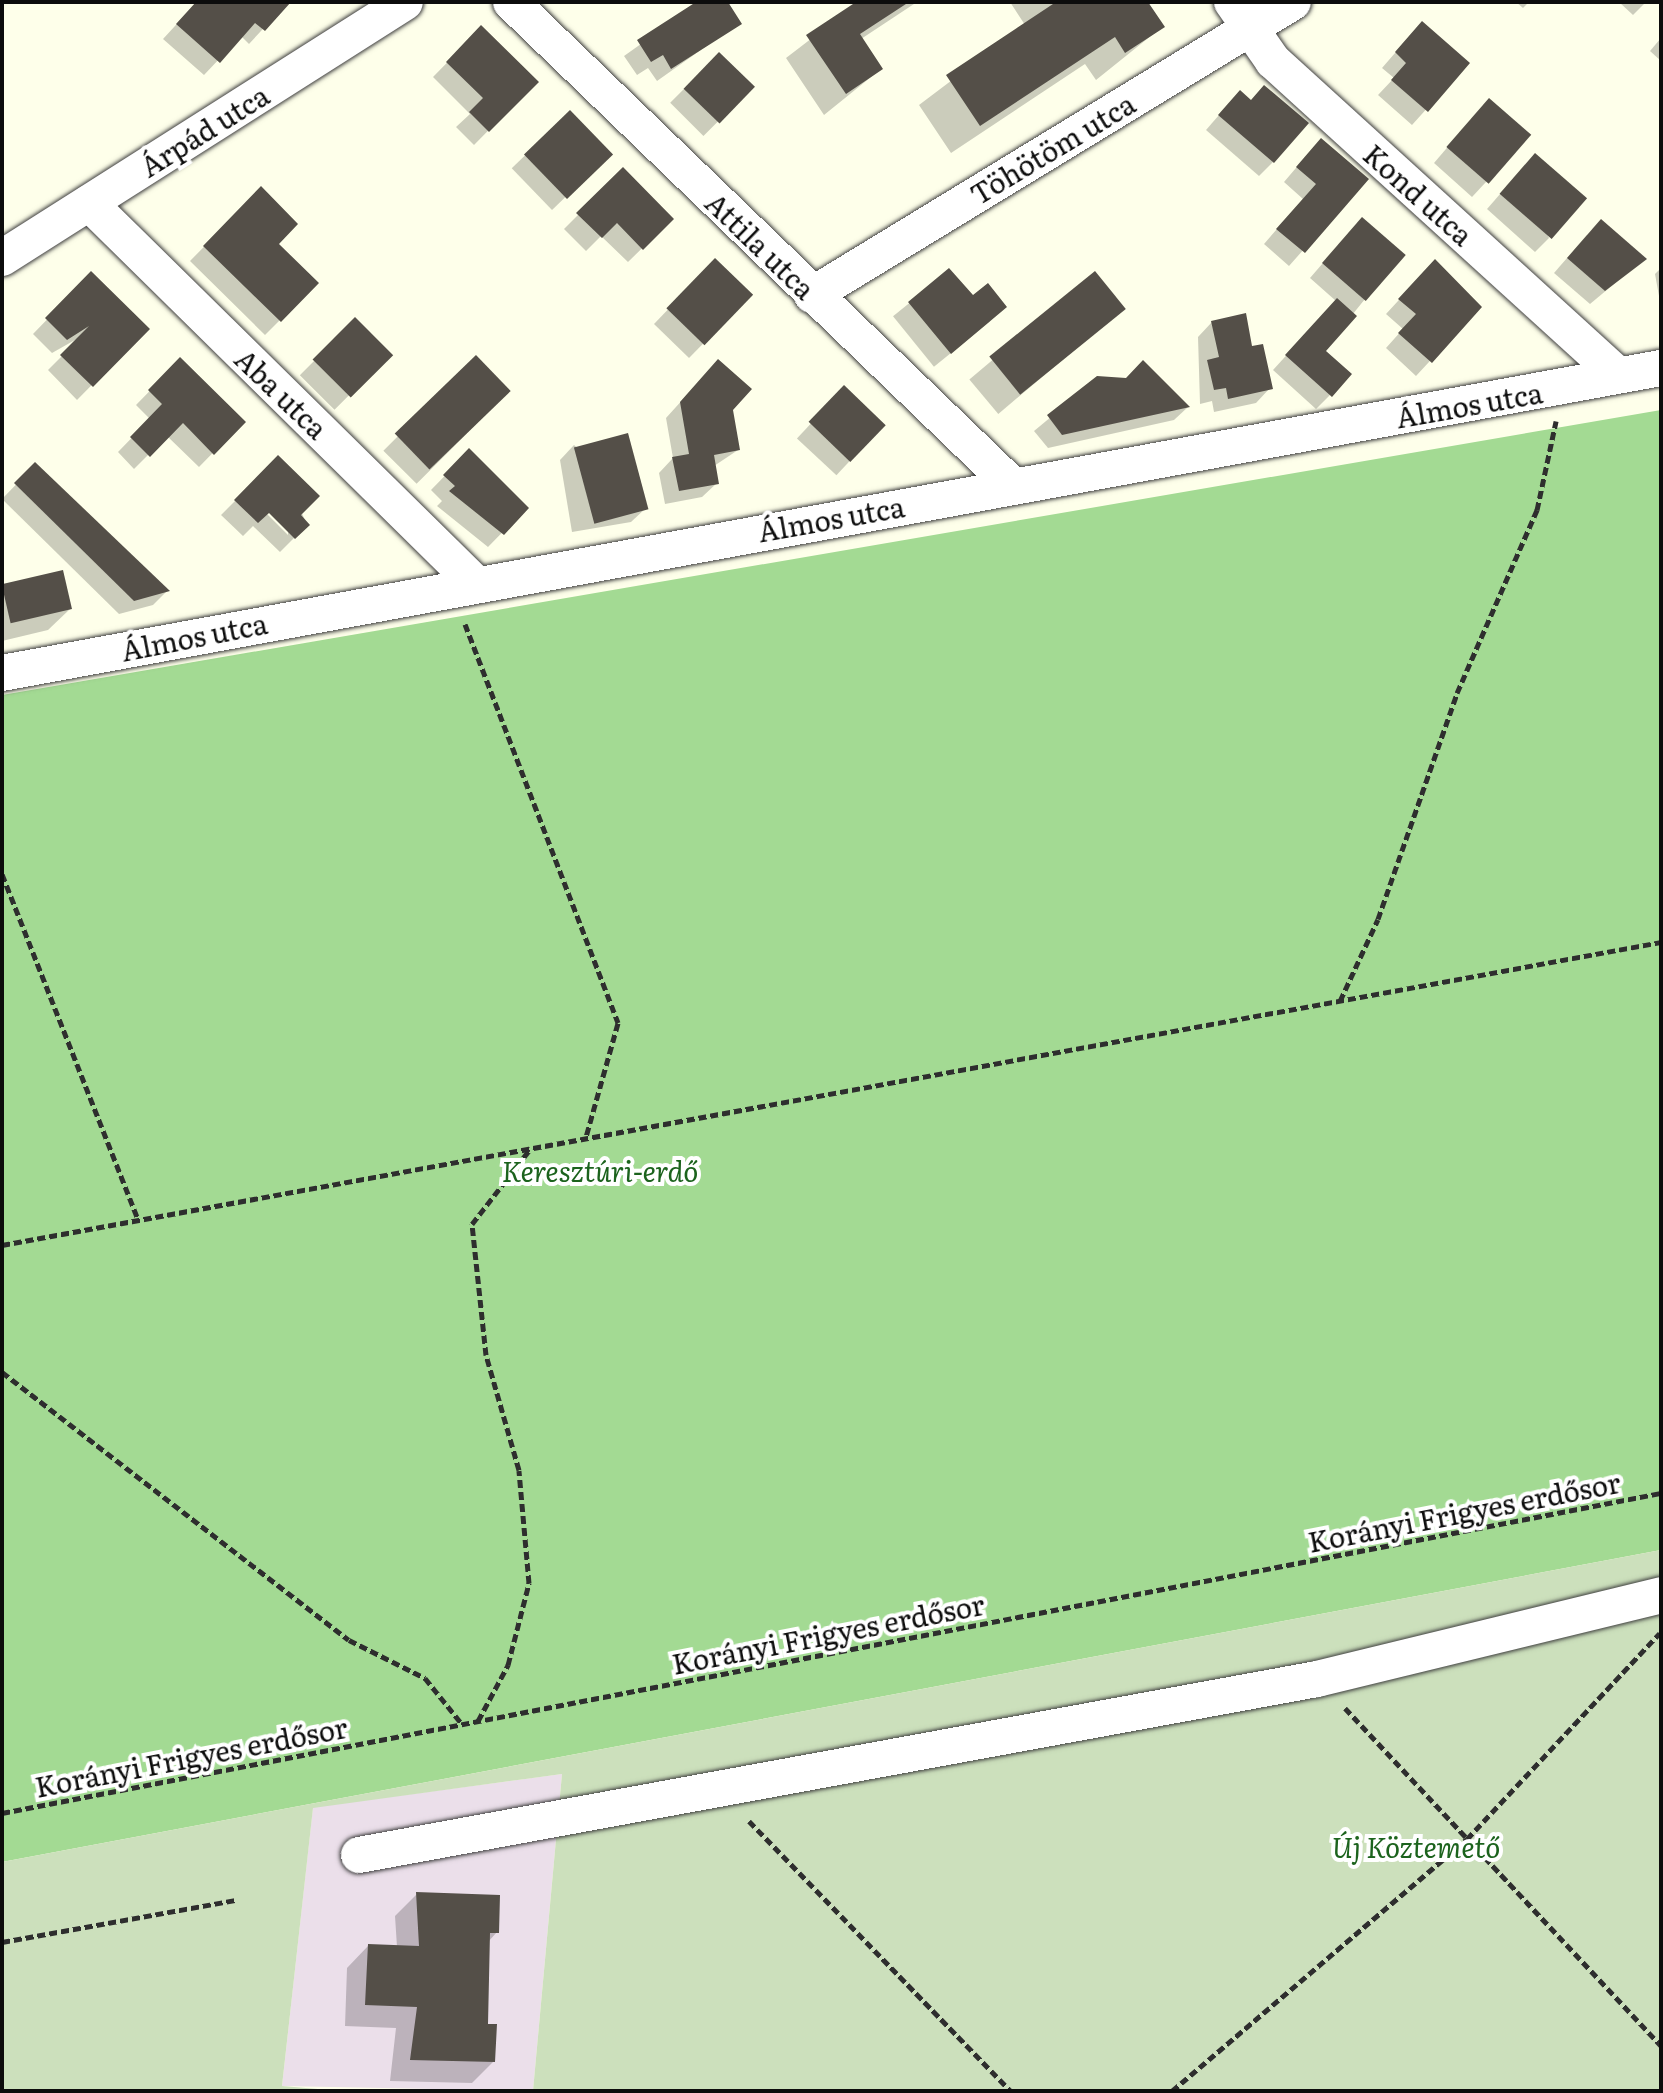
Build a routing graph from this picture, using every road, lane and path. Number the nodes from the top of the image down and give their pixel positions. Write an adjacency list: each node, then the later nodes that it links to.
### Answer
1 (405, 2): 5 (street, Árpád utca)
2 (511, 2): 7 (street, Attila utca)
3 (1293, 2): 4 (street, Töhötöm utca)
4 (1241, 15): 7 (street, Töhötöm utca); 9 (street, Kond utca)
5 (89, 203): 6 (street, Árpád utca); 12 (street, Aba utca)
6 (2, 258)
7 (812, 295): 11 (street, Attila utca)
8 (1661, 368): 9 (street, Álmos utca)
9 (1618, 375): 10 (street, Álmos utca)
10 (1556, 388): 11 (street, Álmos utca); 16 (path)
11 (1013, 486): 12 (street, Álmos utca)
12 (462, 584): 13 (street, Álmos utca); 17 (path)
13 (2, 673)
14 (2, 874): 19 (path)
15 (1661, 942): 16 (path)
16 (1340, 1001): 17 (path)
17 (586, 1138): 18 (path)
18 (532, 1148): 19 (path); 26 (path)
19 (138, 1220): 20 (path)
20 (2, 1245)
21 (2, 1372): 27 (path)
22 (1661, 1493): 26 (path, Korányi Frigyes erdősor)
23 (1661, 1595): 25 (street)
24 (1661, 1632): 30 (path)
25 (1317, 1679): 28 (street); 30 (path)
26 (478, 1721): 27 (path, Korányi Frigyes erdősor)
27 (462, 1724): 29 (path, Korányi Frigyes erdősor)
28 (718, 1789): 31 (street); 35 (path)
29 (2, 1813)
30 (1467, 1839): 34 (path); 36 (path)
31 (359, 1855)
32 (236, 1900): 33 (path)
33 (2, 1942)
34 (1661, 2046)
35 (1011, 2091)
36 (1172, 2091)

